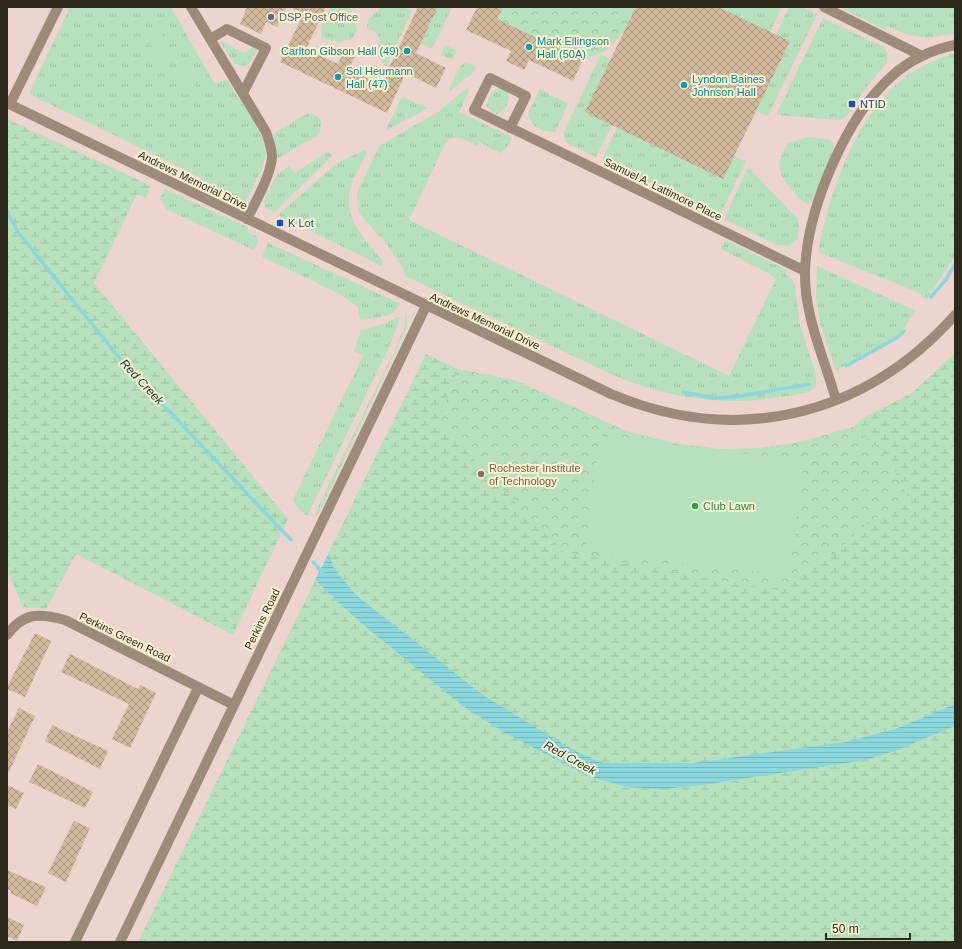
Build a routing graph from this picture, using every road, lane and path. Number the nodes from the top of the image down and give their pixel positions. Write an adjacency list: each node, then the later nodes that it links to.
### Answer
1 (58, 7): 8 (street)
2 (191, 7): 4 (street)
3 (824, 7): 6 (street)
4 (210, 39): 7 (street); 7 (street)
5 (955, 45): 6 (street)
6 (922, 56): 11 (street)
7 (243, 93): 10 (street)
8 (9, 104): 10 (street, Andrews Memorial Drive)
9 (510, 128): 9 (street, Samuel A. Lattimore Place); 11 (street, Samuel A. Lattimore Place)
10 (247, 219): 12 (street, Andrews Memorial Drive)
11 (805, 271): 14 (street)
12 (426, 306): 14 (street, Andrews Memorial Drive); 17 (street, Perkins Road)
13 (955, 315): 14 (street, Andrews Memorial Drive)
14 (836, 400)
15 (7, 635): 16 (street, Perkins Green Road)
16 (198, 688): 17 (street, Perkins Green Road); 18 (street)
17 (234, 705): 19 (street, Perkins Road)
18 (75, 942)
19 (120, 942)

